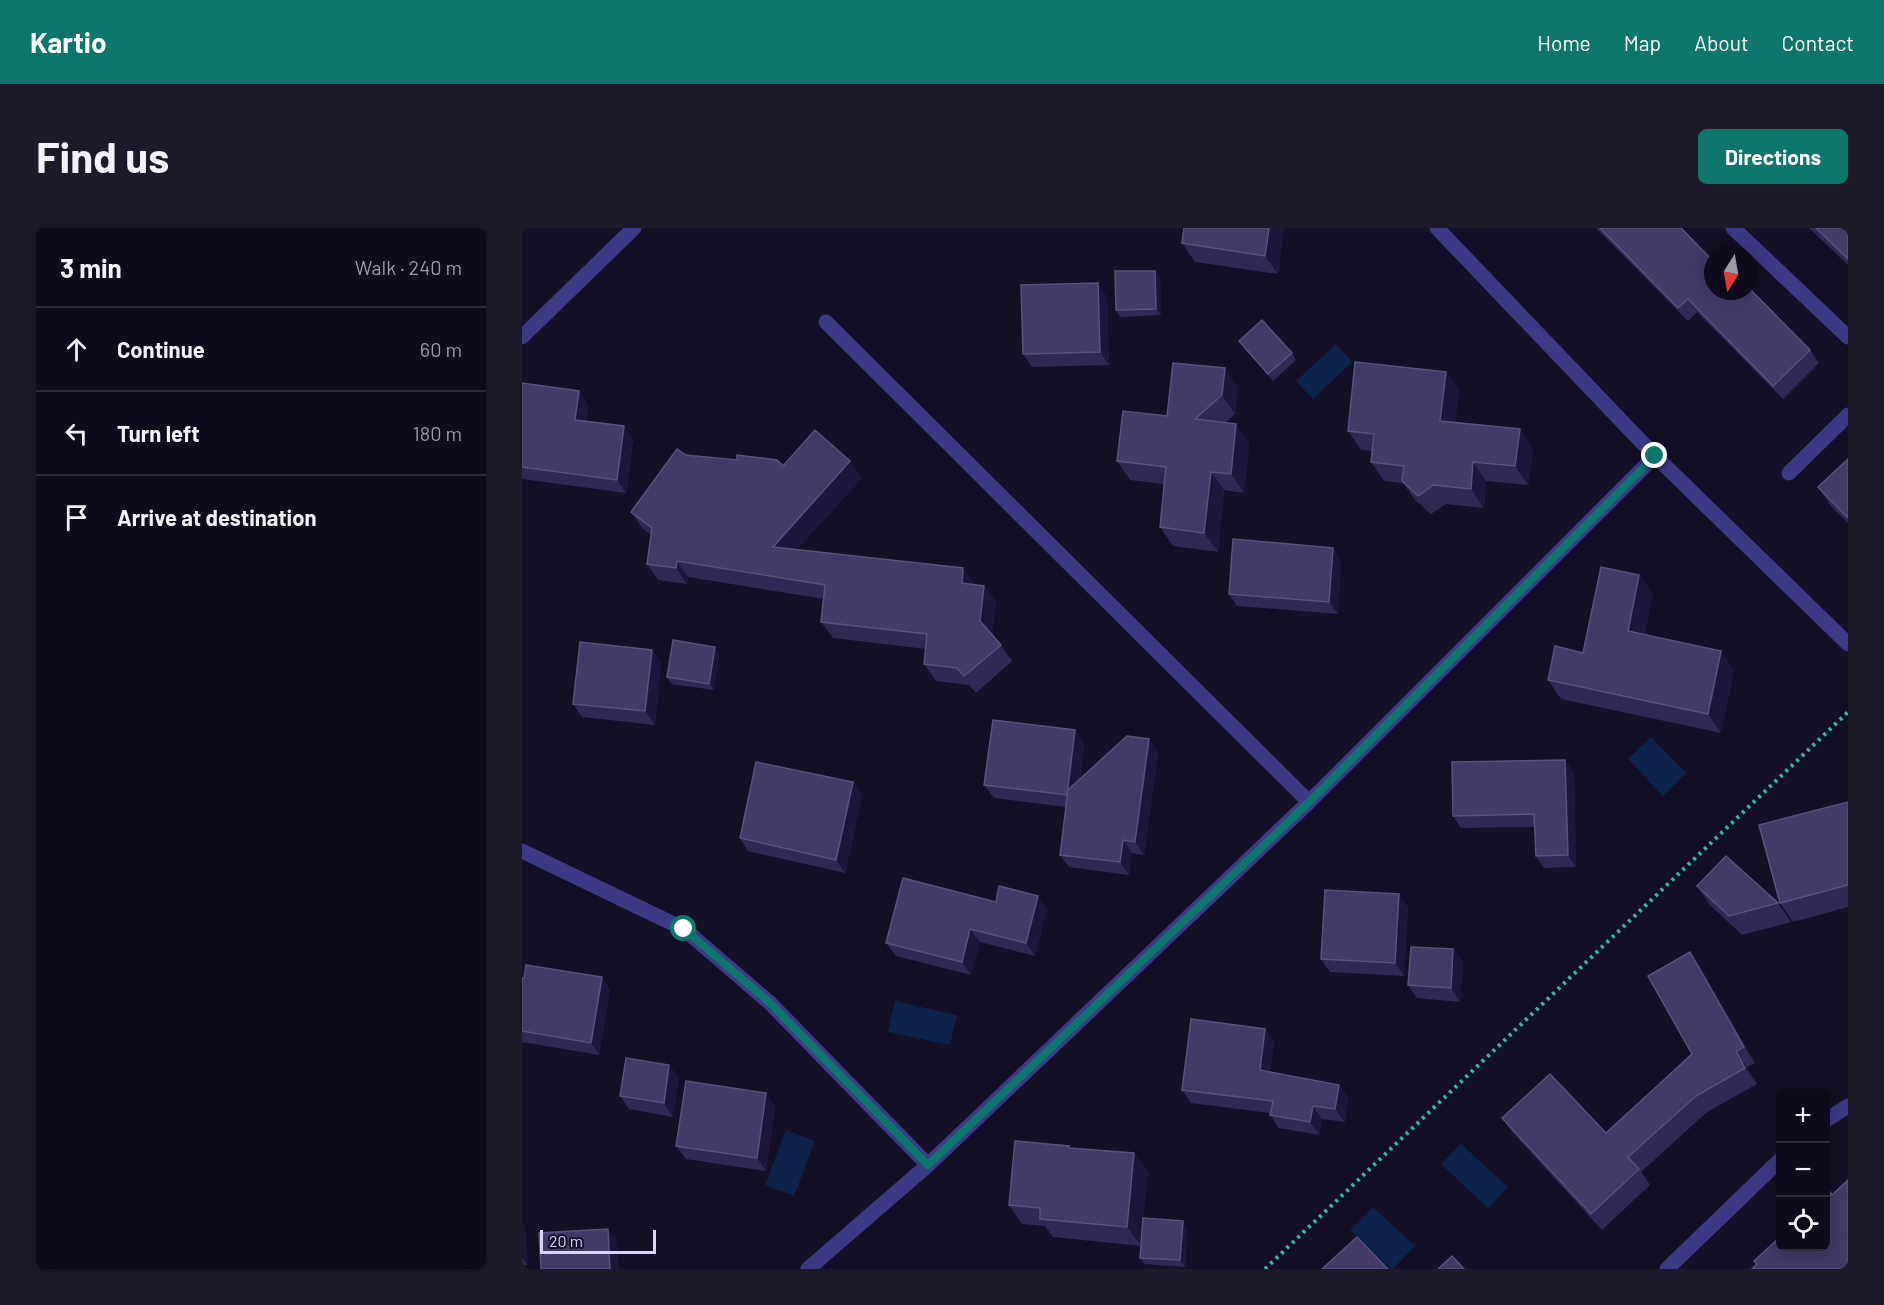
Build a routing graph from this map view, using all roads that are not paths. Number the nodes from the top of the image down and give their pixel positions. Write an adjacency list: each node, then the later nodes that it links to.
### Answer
1 (634, 228): 5 (street)
2 (1437, 228): 8 (street)
3 (1733, 228): 6 (street)
4 (826, 322): 11 (street)
5 (522, 337)
6 (1848, 337)
7 (1848, 415): 9 (street)
8 (1655, 456): 10 (street); 11 (street)
9 (1788, 472)
10 (1848, 644)
11 (1309, 802): 16 (street)
12 (522, 850): 16 (street)
13 (1848, 1106): 14 (street)
14 (1830, 1117)
15 (1776, 1164): 18 (street)
16 (928, 1165): 17 (street)
17 (808, 1269)
18 (1667, 1269)

